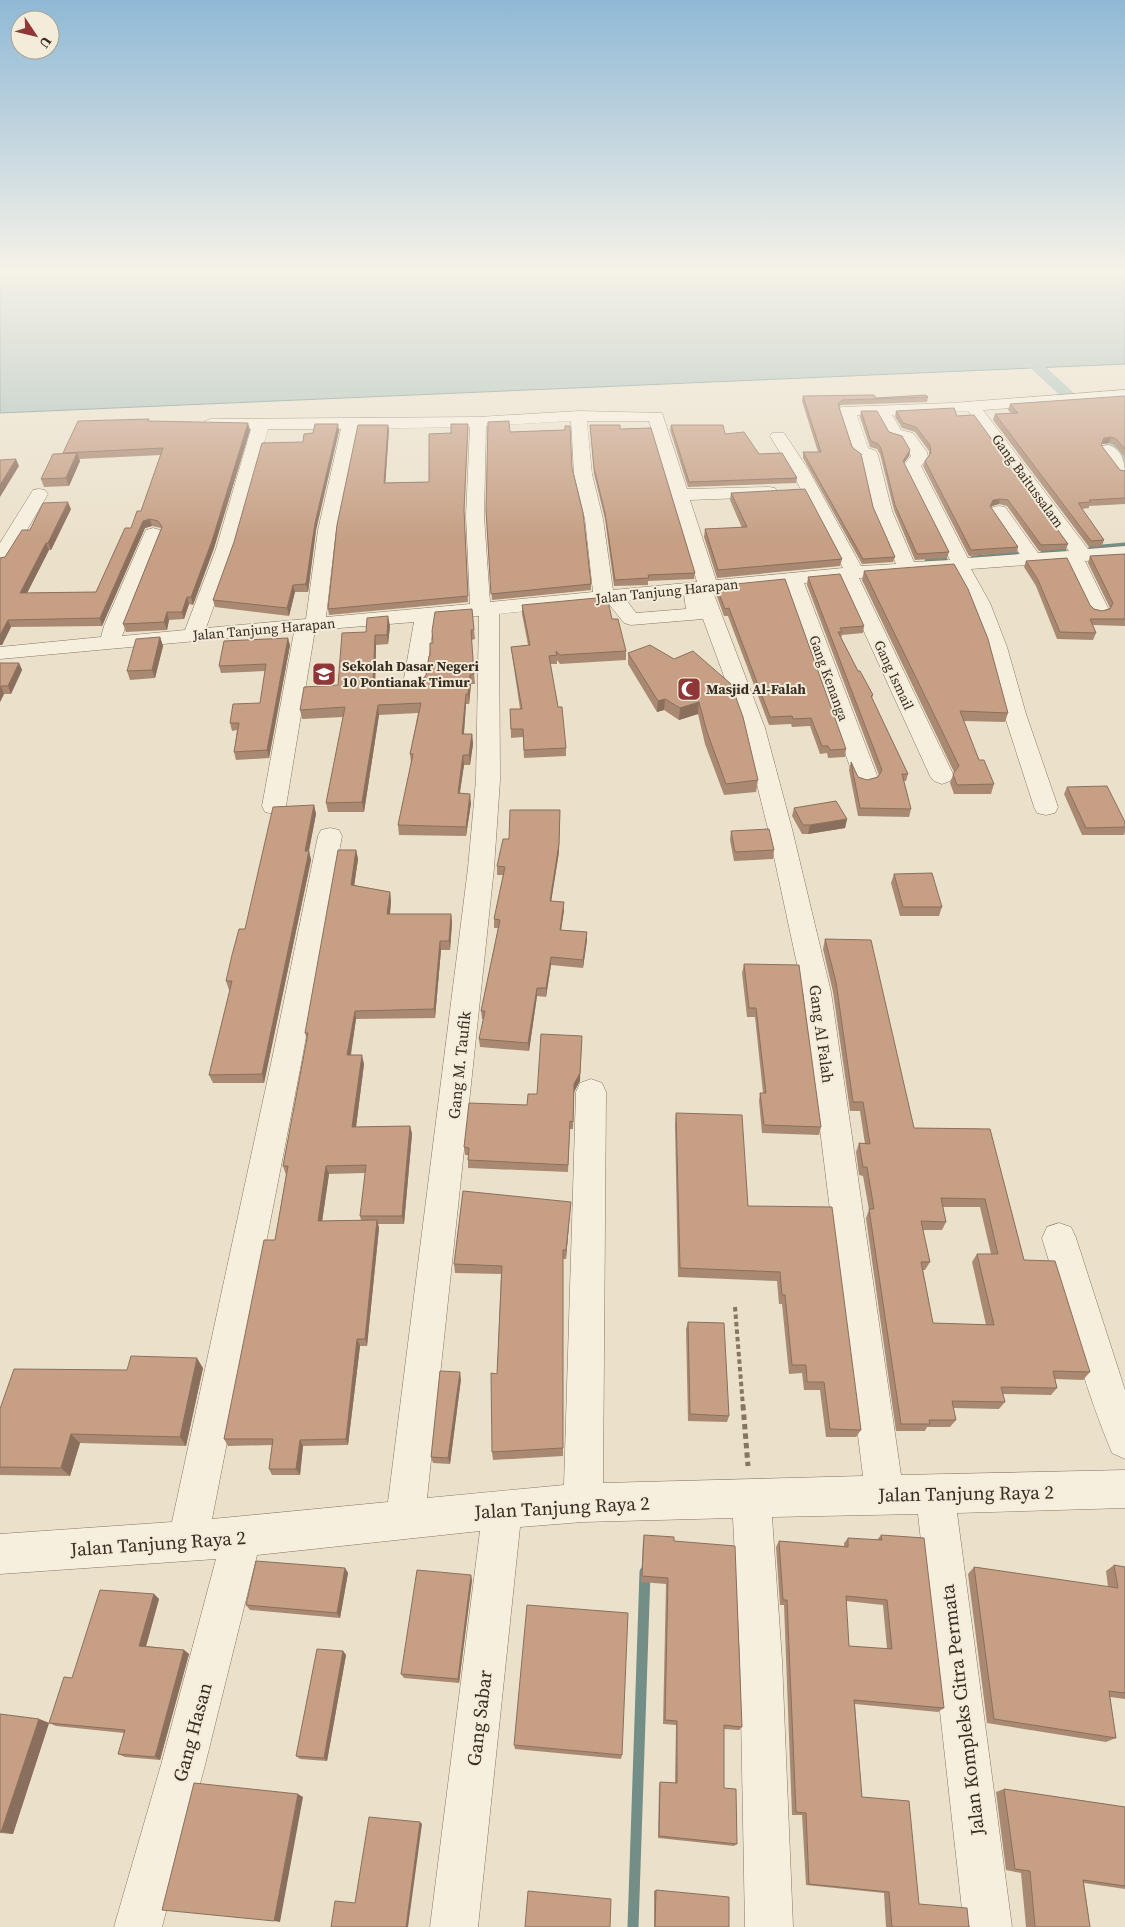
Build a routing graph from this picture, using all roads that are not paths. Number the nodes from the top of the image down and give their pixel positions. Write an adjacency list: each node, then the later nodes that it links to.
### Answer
1 (1125, 395): 2 (street)
2 (972, 406): 3 (street); 18 (street, Gang Baitussalam)
3 (885, 411): 21 (street); 22 (street)
4 (579, 416): 5 (street); 14 (street); 26 (street)
5 (478, 422): 8 (street); 27 (street, Gang M. Taufik)
6 (192, 424): 7 (street)
7 (261, 424): 8 (street); 31 (street)
8 (350, 424): 30 (street)
9 (778, 436): 12 (street, Gang Ismail)
10 (1108, 450): 11 (street)
11 (1125, 471)
12 (809, 490): 14 (street); 23 (street, Gang Ismail)
13 (39, 494): 19 (street)
14 (681, 495): 25 (street)
15 (999, 511): 20 (street)
16 (153, 534): 32 (street)
17 (1125, 552): 18 (street, Jalan Tanjung Harapan)
18 (1078, 557): 20 (street, Jalan Tanjung Harapan); 28 (street, Gang Baitussalam)
19 (0, 559)
20 (1034, 560): 21 (street, Jalan Tanjung Harapan)
21 (961, 565): 22 (street, Jalan Tanjung Harapan); 38 (street)
22 (907, 568): 23 (street, Jalan Tanjung Harapan)
23 (851, 572): 24 (street, Jalan Tanjung Harapan); 35 (street, Gang Ismail)
24 (792, 578): 25 (street, Jalan Tanjung Harapan); 36 (street, Gang Kenanga)
25 (701, 588): 26 (street); 45 (street, Gang Al Falah)
26 (608, 598): 27 (street, Jalan Tanjung Harapan)
27 (485, 610): 29 (street, Jalan Tanjung Harapan); 49 (street, Gang M. Taufik)
28 (1099, 610)
29 (425, 616): 30 (street, Jalan Tanjung Harapan); 34 (street)
30 (310, 624): 31 (street, Jalan Tanjung Harapan); 37 (street)
31 (194, 634): 32 (street, Jalan Tanjung Harapan)
32 (110, 642): 33 (street, Jalan Tanjung Harapan)
33 (0, 653)
34 (414, 684)
35 (942, 776)
36 (866, 778)
37 (274, 806)
38 (1046, 807)
39 (330, 836): 51 (street)
40 (591, 1092): 47 (street)
41 (1059, 1238): 42 (street)
42 (1125, 1440)
43 (1125, 1489): 44 (street, Jalan Tanjung Raya 2)
44 (935, 1493): 45 (street, Jalan Tanjung Raya 2); 56 (street, Jalan Kompleks Citra Permata)
45 (884, 1494): 46 (street, Jalan Tanjung Raya 2)
46 (751, 1500): 47 (street, Jalan Tanjung Raya 2); 55 (street)
47 (583, 1503): 48 (street, Jalan Tanjung Raya 2)
48 (502, 1509): 49 (street, Jalan Tanjung Raya 2); 54 (street, Gang Sabar)
49 (404, 1520): 50 (street, Jalan Tanjung Raya 2)
50 (242, 1537): 51 (street, Jalan Tanjung Raya 2); 53 (street, Gang Hasan)
51 (188, 1540): 52 (street, Jalan Tanjung Raya 2)
52 (0, 1554)
53 (138, 1927)
54 (454, 1927)
55 (769, 1927)
56 (988, 1927)

